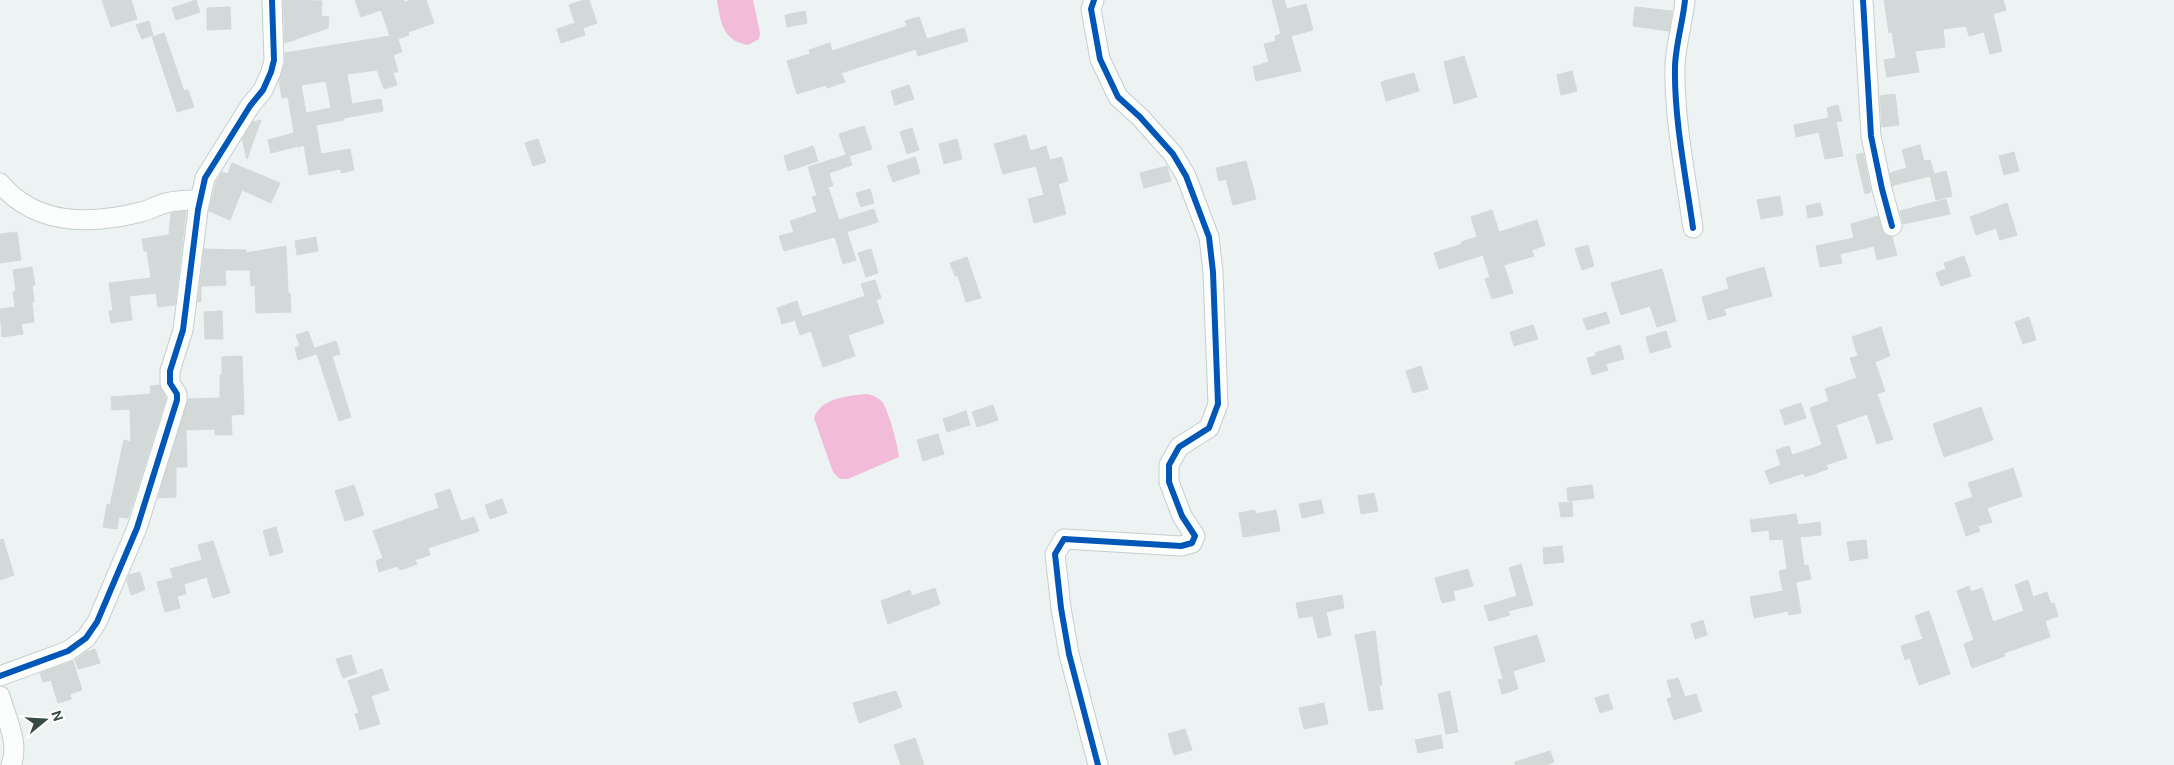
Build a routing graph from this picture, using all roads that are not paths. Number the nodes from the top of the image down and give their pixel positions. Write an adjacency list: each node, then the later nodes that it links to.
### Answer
1 (272, 0): 6 (street)
2 (1094, 0): 12 (street)
3 (1685, 0): 8 (street)
4 (1863, 0): 7 (street)
5 (0, 183): 6 (street)
6 (200, 200): 9 (street)
7 (1892, 226)
8 (1693, 228)
9 (0, 676)
10 (0, 696): 11 (street)
11 (11, 765)
12 (1098, 765)

